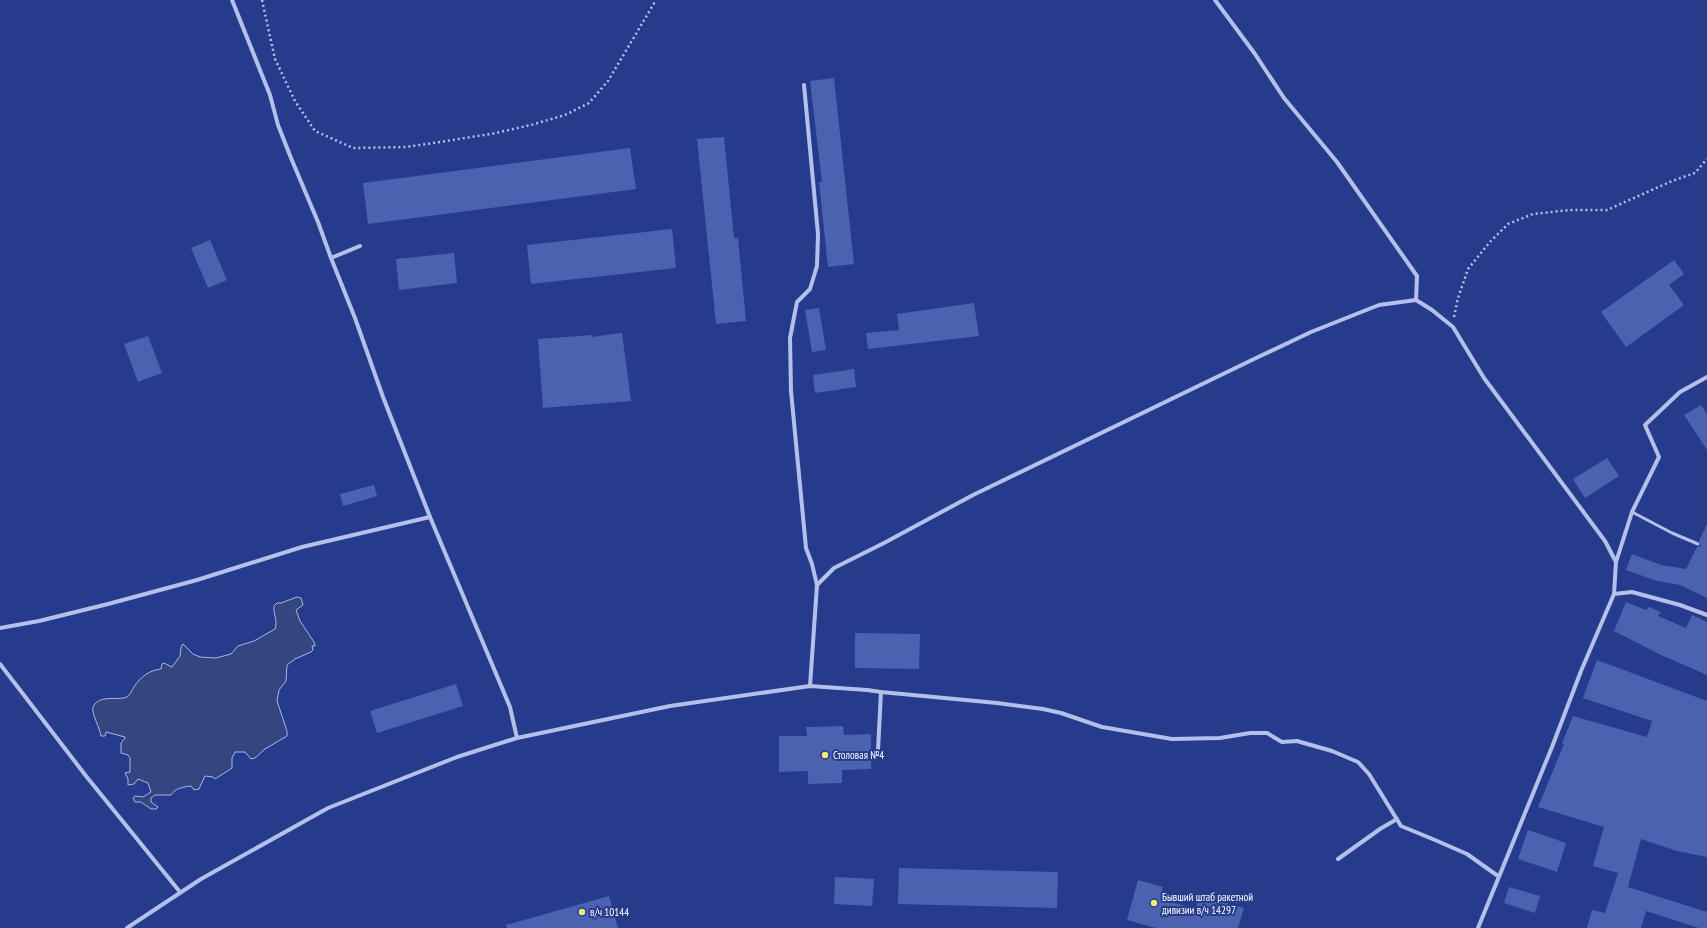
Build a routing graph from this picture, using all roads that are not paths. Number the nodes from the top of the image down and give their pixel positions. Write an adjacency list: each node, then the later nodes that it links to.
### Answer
1 (232, 0): 5 (street)
2 (1215, 0): 6 (street)
3 (804, 85): 12 (street)
4 (360, 246): 5 (street)
5 (330, 258): 9 (street)
6 (1416, 300): 11 (street); 12 (street)
7 (1707, 377): 8 (street)
8 (1632, 512): 10 (lane); 11 (street)
9 (430, 517): 15 (street); 19 (street)
10 (1698, 544)
11 (1616, 562): 13 (street)
12 (817, 585): 17 (street)
13 (1614, 594): 14 (street); 23 (street)
14 (1707, 615)
15 (0, 628)
16 (0, 664): 24 (street)
17 (810, 686): 18 (street); 19 (street)
18 (880, 692): 20 (street); 21 (street)
19 (517, 738): 24 (street)
20 (878, 750)
21 (1397, 820): 22 (street); 23 (street)
22 (1338, 859)
23 (1498, 876): 26 (street)
24 (180, 892): 25 (street)
25 (127, 928)
26 (1478, 928)

